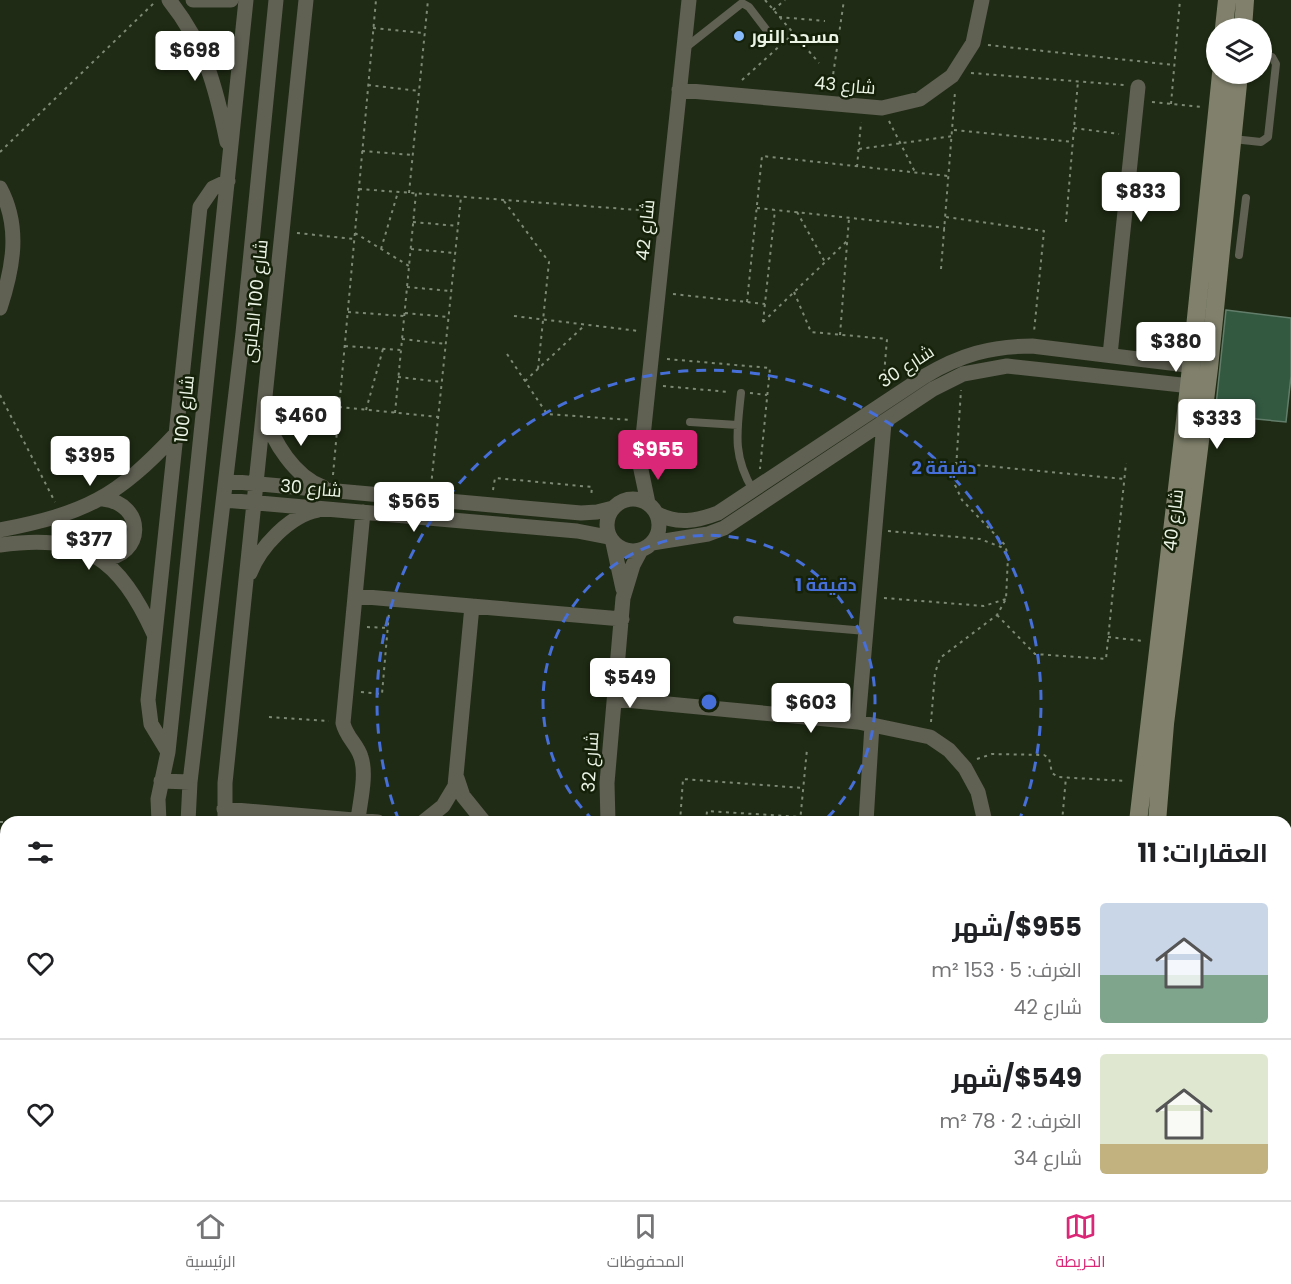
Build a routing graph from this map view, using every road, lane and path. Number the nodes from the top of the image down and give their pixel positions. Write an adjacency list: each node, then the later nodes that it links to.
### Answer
1 (157, 0): 55 (path)
2 (169, 0): 57 (street)
3 (193, 0): 4 (street)
4 (231, 0)
5 (246, 0): 57 (street, شارع 100)
6 (276, 0): 144 (street)
7 (306, 0): 82 (street, شارع 100 الجانبى)
8 (376, 0): 23 (path)
9 (428, 0): 24 (path)
10 (689, 0): 28 (street, شارع 42)
11 (765, 0): 18 (path)
12 (785, 0): 18 (path)
13 (844, 0): 41 (path)
14 (982, 0): 27 (street, شارع 43)
15 (1180, 0): 31 (path)
16 (1227, 0): 20 (street)
17 (1245, 0): 21 (street)
18 (773, 10): 19 (path)
19 (779, 17): 22 (path); 25 (path)
20 (1225, 18)
21 (1244, 18)
22 (825, 21)
23 (373, 28): 24 (path); 36 (path)
24 (425, 34): 38 (path)
25 (794, 34): 30 (path); 39 (path)
26 (772, 37): 28 (lane)
27 (973, 43): 31 (path); 32 (street, شارع 43)
28 (684, 49): 37 (street, شارع 42)
29 (1272, 57): 50 (lane)
30 (819, 63)
31 (1174, 65): 42 (path)
32 (952, 76): 33 (path); 44 (street, شارع 43); 47 (path)
33 (1078, 81): 40 (path); 46 (path)
34 (1220, 84): 45 (street, شارع 40)
35 (1238, 84): 50 (street, شارع 40)
36 (368, 85): 38 (path); 54 (path)
37 (680, 90): 39 (street, شارع 43); 72 (street, شارع 42)
38 (419, 91): 56 (path)
39 (726, 94): 41 (street, شارع 43)
40 (1138, 94): 42 (path); 49 (street)
41 (829, 103): 43 (street, شارع 43)
42 (1171, 104): 45 (path)
43 (862, 106): 44 (street, شارع 43); 53 (path)
44 (882, 108): 51 (path)
45 (1218, 109): 117 (street, شارع 40)
46 (1074, 128): 49 (path); 52 (path)
47 (954, 130): 48 (path); 52 (path)
48 (953, 136): 51 (path); 60 (path)
49 (1133, 136): 115 (street)
50 (1233, 139): 80 (street, شارع 40)
51 (900, 142): 53 (path); 59 (path)
52 (1073, 142): 77 (path)
53 (859, 149): 58 (path)
54 (362, 151): 56 (path); 63 (path)
55 (0, 152)
56 (413, 155): 65 (path)
57 (230, 158): 61 (street, شارع 100)
58 (857, 166): 59 (path); 70 (path)
59 (915, 173): 60 (path)
60 (950, 176): 74 (path)
61 (228, 181): 139 (street); 189 (street, شارع 100)
62 (0, 188): 99 (street)
63 (359, 189): 64 (path); 83 (path)
64 (398, 192): 65 (path); 86 (path)
65 (409, 193): 66 (path)
66 (416, 194): 67 (path); 76 (path)
67 (460, 197): 69 (path); 78 (path)
68 (1246, 198): 81 (lane)
69 (502, 200): 72 (path); 104 (path)
70 (757, 208): 71 (path); 97 (path)
71 (775, 210): 73 (path); 98 (path)
72 (666, 212): 96 (street, شارع 42)
73 (797, 212): 75 (path); 90 (path)
74 (946, 217): 79 (path); 111 (path)
75 (849, 218): 79 (path); 85 (path)
76 (413, 222): 78 (path); 87 (path)
77 (1066, 222)
78 (458, 226): 88 (path)
79 (945, 228): 92 (path)
80 (1223, 228): 81 (lane); 117 (street, شارع 40)
81 (1243, 229): 89 (lane)
82 (282, 232): 84 (path); 131 (street, شارع 100 الجانبى)
83 (355, 233): 84 (path); 86 (path)
84 (354, 239): 100 (path)
85 (847, 241): 90 (path); 107 (path)
86 (381, 249): 91 (path)
87 (411, 249): 88 (path); 91 (path)
88 (455, 253): 94 (path)
89 (1239, 255)
90 (825, 262): 95 (path)
91 (409, 266): 93 (path)
92 (941, 269)
93 (407, 287): 94 (path); 101 (path)
94 (451, 291): 103 (path)
95 (794, 292): 98 (path); 107 (path)
96 (658, 293): 97 (path); 106 (street, شارع 42)
97 (747, 302): 98 (path)
98 (765, 304)
99 (0, 308)
100 (348, 312): 101 (path); 110 (path)
101 (404, 315): 103 (path); 108 (path)
102 (514, 316): 104 (path)
103 (448, 317): 109 (path)
104 (543, 320): 105 (path); 118 (path)
105 (585, 324): 106 (path); 118 (path)
106 (654, 332): 124 (street, شارع 42)
107 (840, 335): 129 (path)
108 (402, 339): 109 (path); 113 (path)
109 (446, 344): 122 (path)
110 (345, 346): 112 (path); 130 (path)
111 (1032, 346): 115 (street, شارع 30); 129 (street, شارع 30)
112 (383, 349): 113 (path); 132 (path)
113 (401, 350): 120 (path)
114 (507, 354): 121 (path)
115 (1110, 356): 116 (street, شارع 30)
116 (1156, 361): 117 (street, شارع 30); 123 (street)
117 (1200, 367): 125 (street, شارع 40)
118 (538, 369): 121 (path)
119 (963, 374): 123 (street, شارع 30); 137 (street, شارع 30); 140 (path)
120 (398, 377): 122 (path); 133 (path)
121 (525, 381): 135 (path)
122 (442, 382): 134 (path)
123 (1154, 382): 125 (street, شارع 30)
124 (648, 384): 126 (path); 135 (street, شارع 42)
125 (1198, 387): 181 (street, شارع 40); 214 (street, شارع 40)
126 (741, 393): 128 (path); 138 (lane)
127 (0, 395): 157 (path)
128 (767, 395)
129 (882, 404): 147 (street, شارع 30)
130 (339, 408): 132 (path); 146 (path)
131 (263, 410): 145 (street, شارع 100 الجانبى); 146 (street)
132 (366, 410): 133 (path)
133 (395, 413): 134 (path)
134 (438, 417): 149 (path)
135 (644, 422): 142 (street, شارع 42)
136 (690, 422): 138 (lane)
137 (884, 423): 160 (street); 163 (street, شارع 30)
138 (738, 425): 147 (lane)
139 (176, 434): 148 (street); 179 (street)
140 (955, 463): 143 (path); 164 (path)
141 (1126, 463): 143 (path)
142 (640, 465): 152 (street, شارع 42); 154 (street, شارع 42)
143 (1124, 478): 180 (path)
144 (226, 481): 145 (street, شارع 30); 150 (street)
145 (255, 484): 146 (street, شارع 30); 151 (street, شارع 100 الجانبى)
146 (332, 490): 149 (street, شارع 30)
147 (753, 490): 154 (street, شارع 30)
148 (103, 499): 157 (street); 165 (street)
149 (430, 499): 153 (street, شارع 30)
150 (224, 500): 151 (street, شارع 30); 194 (street)
151 (254, 502): 155 (street, شارع 30); 166 (street, شارع 100 الجانبى)
152 (618, 504): 154 (street); 158 (street, شارع 30); 161 (street)
153 (492, 505): 158 (street, شارع 30); 158 (path)
154 (652, 508): 163 (street)
155 (324, 509): 156 (street, شارع 30); 166 (street)
156 (363, 512): 161 (street, شارع 30); 167 (street)
157 (73, 513): 159 (street)
158 (590, 513)
159 (0, 530)
160 (874, 530): 164 (path); 168 (street)
161 (610, 540): 163 (street); 169 (street, شارع 32)
162 (0, 545): 165 (street)
163 (647, 547): 169 (street, شارع 32)
164 (1008, 556): 171 (path)
165 (102, 559): 179 (street)
166 (245, 584): 197 (street, شارع 100 الجانبى)
167 (355, 596): 170 (street); 176 (street)
168 (869, 596): 171 (path); 178 (street)
169 (623, 598): 174 (street, شارع 32)
170 (390, 599): 172 (street); 177 (path)
171 (1006, 599): 173 (path)
172 (472, 606): 174 (street); 191 (street)
173 (996, 615): 180 (path); 187 (path)
174 (622, 619): 183 (street, شارع 32)
175 (737, 620): 178 (lane)
176 (352, 625): 177 (path); 182 (street)
177 (388, 628): 182 (path)
178 (866, 631): 186 (street)
179 (155, 636): 189 (street)
180 (1108, 637): 181 (path)
181 (1158, 643): 195 (street, شارع 40)
182 (346, 690): 185 (street)
183 (615, 699): 186 (street); 205 (street, شارع 32)
184 (268, 717): 185 (path)
185 (343, 723): 202 (street)
186 (865, 724): 187 (street); 210 (street)
187 (930, 737): 190 (street)
188 (807, 749): 196 (path)
189 (168, 752): 193 (street, شارع 100)
190 (965, 768): 192 (path); 211 (street)
191 (457, 775): 203 (street); 204 (street)
192 (1066, 777): 195 (path); 212 (path)
193 (161, 781): 194 (street); 199 (street, شارع 100)
194 (190, 782): 200 (street)
195 (1142, 782): 213 (street, شارع 40)
196 (803, 788): 206 (path); 209 (path)
197 (225, 815): 201 (street)
198 (770, 815): 207 (path); 208 (path)
199 (159, 816)
200 (188, 816)
201 (252, 816)
202 (358, 816)
203 (432, 816)
204 (479, 816)
205 (608, 816)
206 (680, 816)
207 (706, 816)
208 (786, 816)
209 (801, 816)
210 (866, 816)
211 (983, 816)
212 (1063, 816)
213 (1139, 816)
214 (1157, 816)

